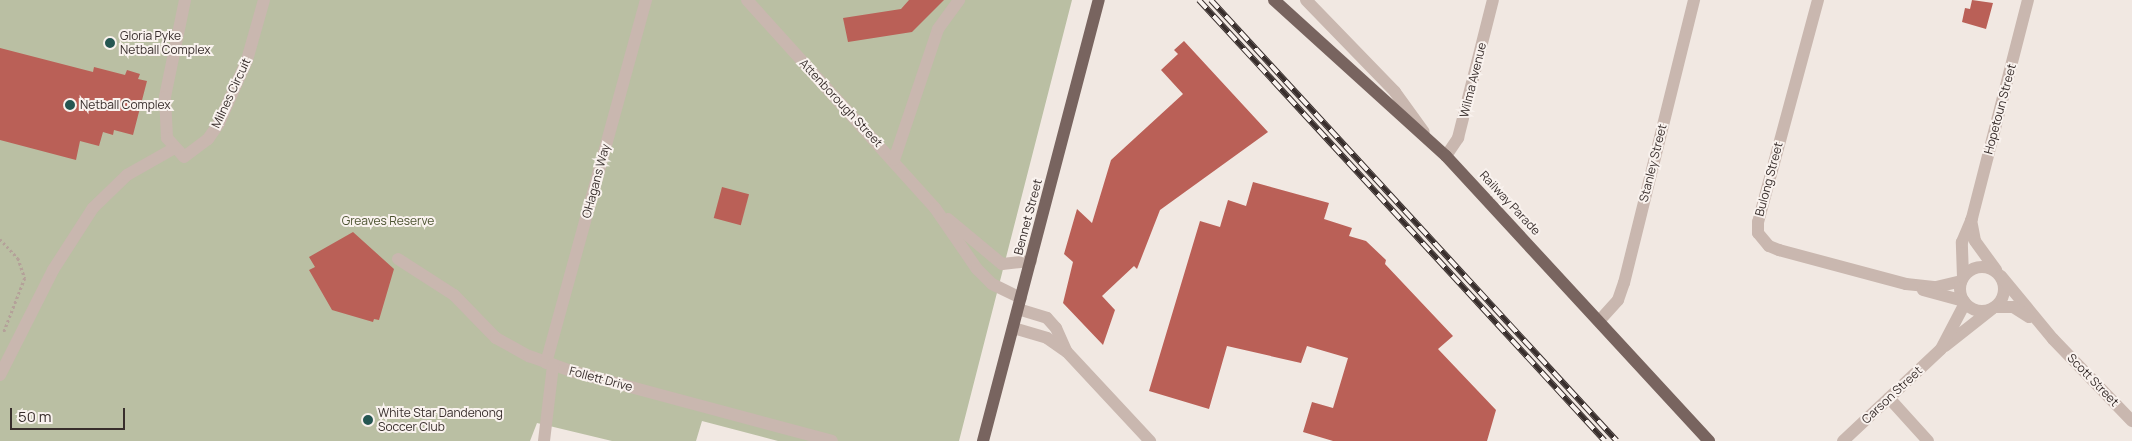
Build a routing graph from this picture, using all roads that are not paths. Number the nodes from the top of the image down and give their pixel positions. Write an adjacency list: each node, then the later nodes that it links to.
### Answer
1 (185, 0): 14 (street)
2 (264, 0): 14 (street, Milnes Circuit)
3 (646, 0): 32 (street, OHagans Way)
4 (747, 0): 16 (street, Attenborough Street)
5 (959, 0): 16 (street)
6 (1099, 0): 20 (main road, Bennet Street)
7 (1274, 0): 13 (main road, Railway Parade)
8 (1306, 0): 13 (street)
9 (1493, 0): 15 (street, Wilma Avenue)
10 (1694, 0): 27 (street, Stanley Street)
11 (1818, 0): 23 (street, Bulong Street)
12 (2028, 0): 18 (street, Hopetoun Street)
13 (1431, 141): 15 (main road, Railway Parade)
14 (174, 149): 33 (street)
15 (1446, 156): 27 (main road, Railway Parade)
16 (894, 160): 17 (street, Attenborough Street)
17 (935, 208): 20 (street, Attenborough Street); 25 (street, Attenborough Street)
18 (1972, 218): 21 (street, Hopetoun Street); 22 (street, Hopetoun Street)
19 (398, 259): 32 (street, Follett Drive)
20 (1031, 261): 25 (main road, Bennet Street)
21 (2000, 275): 22 (street); 26 (street); 29 (street, Scott Street)
22 (1962, 279): 23 (street, Bulong Street); 24 (street)
23 (1906, 284): 24 (street, Bulong Street)
24 (1965, 302): 26 (street); 30 (street, Carson Street)
25 (1019, 304): 28 (main road, Bennet Street); 31 (street, Attenborough Street)
26 (1994, 308): 29 (street, Scott Street); 30 (street, Carson Street)
27 (1600, 320): 40 (main road, Railway Parade)
28 (1013, 328): 31 (street, Attenborough Street); 38 (main road, Bennet Street)
29 (2053, 339): 35 (street, Scott Street)
30 (1941, 349): 34 (street, Carson Street)
31 (1067, 352): 39 (street, Attenborough Street)
32 (549, 364): 36 (street, OHagans Way); 37 (street, Follett Drive)
33 (0, 375)
34 (1889, 398): 41 (street, Carson Street); 42 (street)
35 (2132, 421)
36 (544, 441)
37 (832, 441)
38 (983, 441)
39 (1150, 441)
40 (1709, 441)
41 (1843, 441)
42 (1928, 441)

